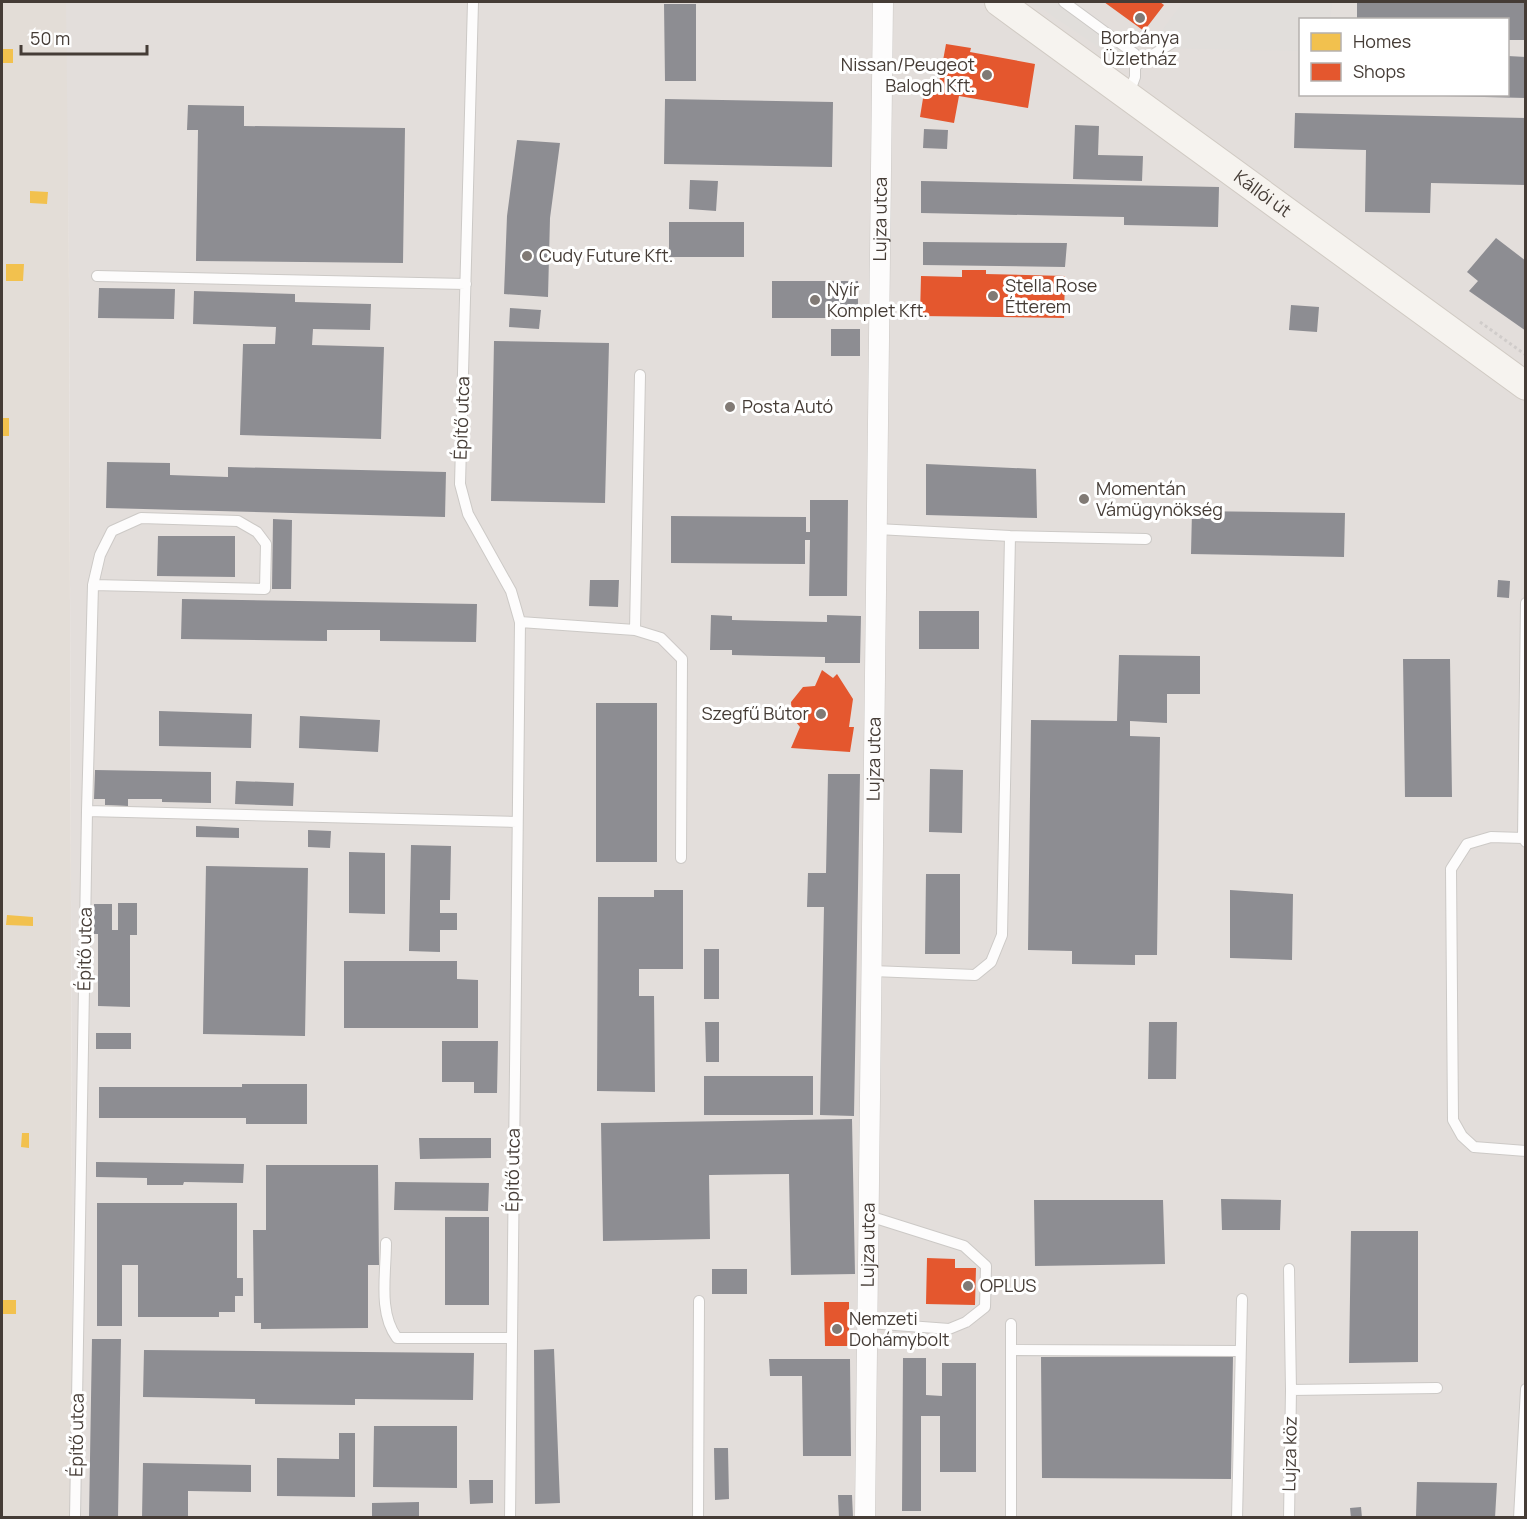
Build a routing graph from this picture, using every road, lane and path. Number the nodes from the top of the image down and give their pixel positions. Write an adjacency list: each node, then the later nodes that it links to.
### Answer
1 (473, 2): 9 (lane, Építő utca)
2 (883, 2): 12 (street, Lujza utca)
3 (999, 2): 7 (main road, Kállói út)
4 (1064, 2): 6 (lane)
5 (1174, 41): 6 (lane)
6 (1135, 66): 7 (lane)
7 (1128, 96): 11 (main road, Kállói út)
8 (97, 276): 9 (lane)
9 (466, 284): 17 (lane, Építő utca)
10 (640, 375): 18 (lane)
11 (1526, 386)
12 (877, 529): 13 (lane); 23 (street, Lujza utca)
13 (1010, 536): 14 (lane); 23 (lane)
14 (1146, 539)
15 (93, 585): 15 (lane, Építő utca); 19 (lane, Építő utca)
16 (1526, 603): 21 (lane)
17 (519, 622): 18 (lane); 20 (lane, Építő utca)
18 (636, 630): 22 (lane)
19 (87, 811): 20 (lane); 38 (lane, Építő utca)
20 (517, 822): 32 (lane, Építő utca)
21 (1524, 840): 24 (lane)
22 (681, 858)
23 (872, 971): 25 (street, Lujza utca)
24 (1526, 1151)
25 (869, 1216): 30 (street, Lujza utca); 30 (lane)
26 (386, 1243): 32 (lane)
27 (1289, 1269): 37 (lane, Lujza köz)
28 (1242, 1299): 34 (lane)
29 (699, 1301): 40 (lane)
30 (869, 1323): 41 (street, Lujza utca)
31 (1011, 1324): 33 (lane)
32 (512, 1338): 39 (lane, Építő utca)
33 (1011, 1350): 34 (lane); 42 (lane)
34 (1240, 1351): 43 (lane)
35 (1437, 1388): 37 (lane)
36 (1526, 1389): 45 (lane)
37 (1291, 1390): 44 (lane, Lujza köz)
38 (75, 1518)
39 (510, 1518)
40 (698, 1518)
41 (866, 1518)
42 (1011, 1518)
43 (1237, 1518)
44 (1289, 1518)
45 (1519, 1518)

